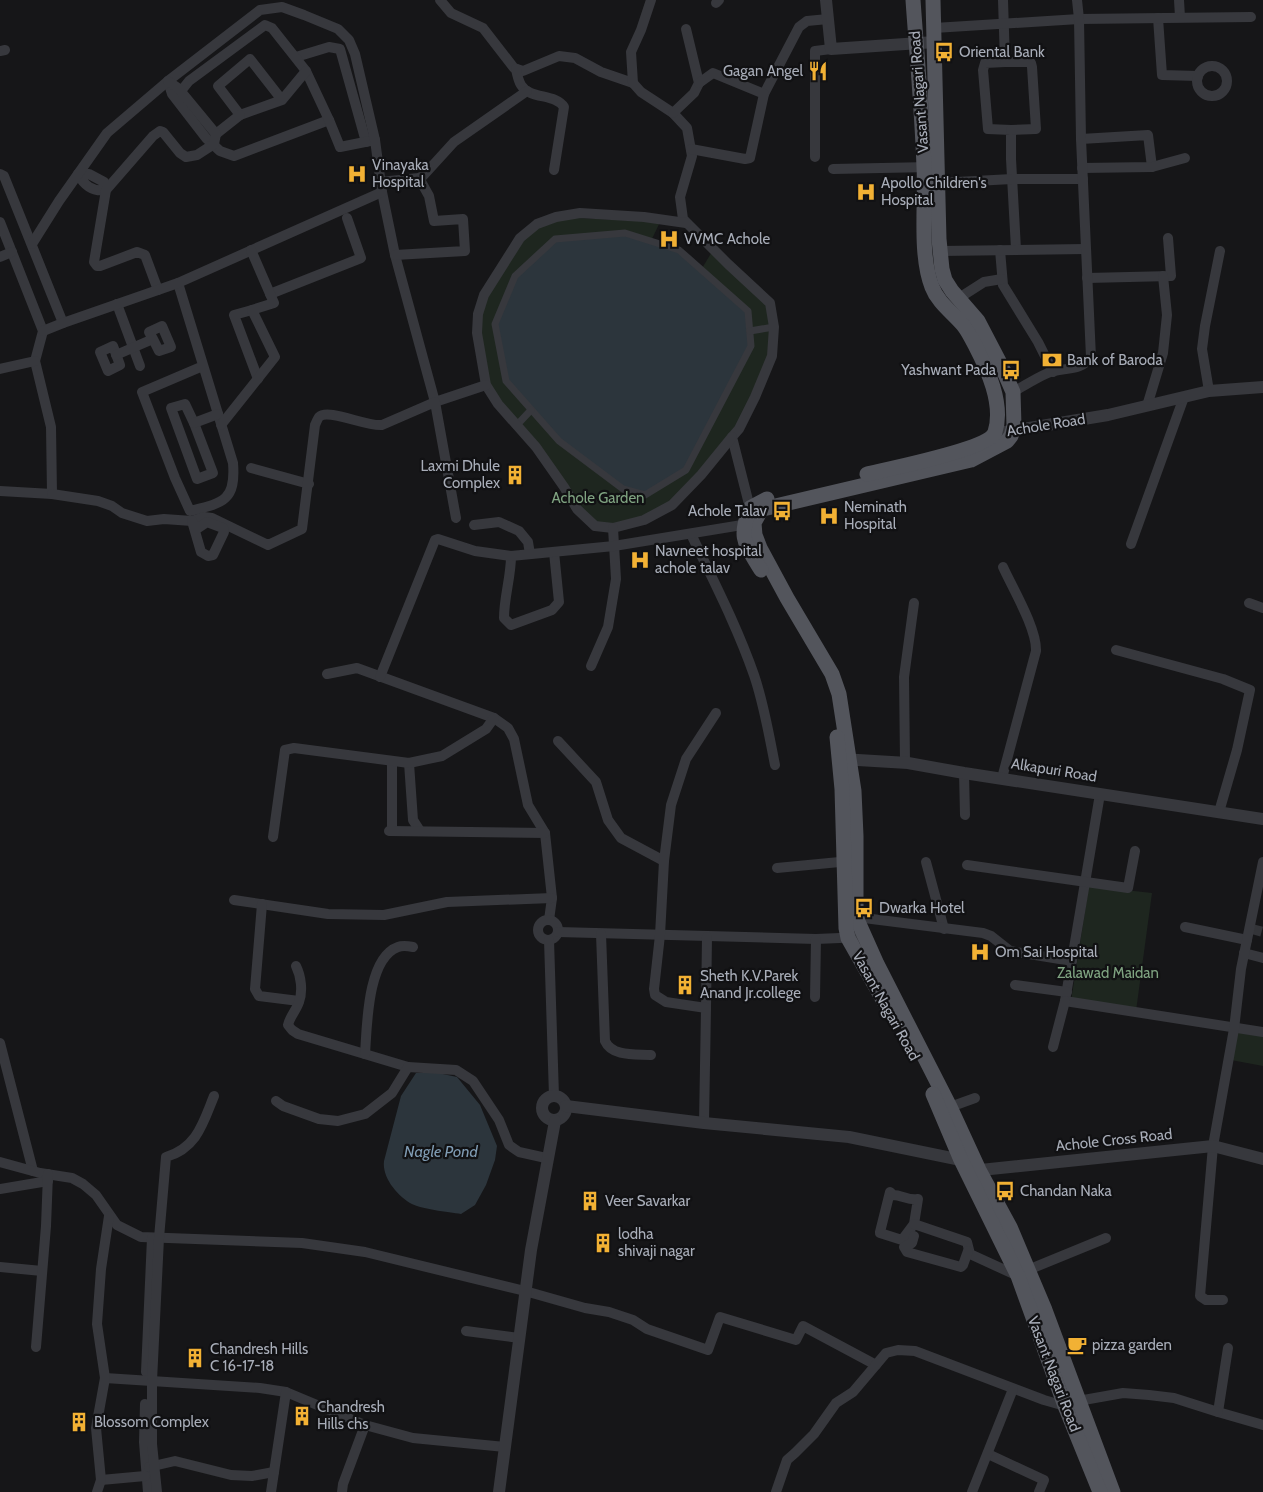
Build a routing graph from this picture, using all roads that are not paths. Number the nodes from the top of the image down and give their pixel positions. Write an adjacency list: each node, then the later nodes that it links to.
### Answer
1 (440, 0): 22 (street)
2 (651, 0): 26 (street)
3 (826, 0): 13 (street)
4 (913, 0): 18 (main road, Vasant Nagari Road)
5 (933, 0): 17 (main road, Vasant Nagari Road)
6 (1003, 0): 15 (street)
7 (1077, 0): 14 (street)
8 (1179, 0): 10 (street)
9 (281, 4): 25 (street); 38 (street)
10 (1180, 17): 11 (street); 12 (street)
11 (1252, 17)
12 (1158, 18): 14 (street); 24 (street)
13 (828, 19): 19 (street); 30 (street)
14 (1079, 19): 15 (street); 37 (street)
15 (1005, 25): 17 (street); 21 (street)
16 (686, 29): 27 (street)
17 (934, 35): 18 (street); 42 (main road, Vasant Nagari Road)
18 (916, 43): 19 (street); 42 (main road, Vasant Nagari Road)
19 (831, 49): 40 (street)
20 (296, 57): 23 (street); 28 (street); 38 (street)
21 (1004, 62): 35 (street); 35 (street)
22 (516, 69): 26 (street); 29 (street)
23 (306, 71): 31 (street); 34 (street)
24 (1198, 76)
25 (168, 81): 28 (street); 36 (street); 47 (street)
26 (632, 82): 32 (street)
27 (699, 82): 30 (street); 32 (street)
28 (181, 91): 36 (street)
29 (527, 92): 46 (street); 49 (street)
30 (764, 94): 39 (street)
31 (282, 100): 33 (street); 33 (street)
32 (673, 113): 39 (street)
33 (240, 115): 36 (street)
34 (329, 120): 36 (street); 38 (street)
35 (1011, 130): 50 (street)
36 (215, 139): 54 (street)
37 (1081, 139): 43 (street); 44 (street)
38 (370, 141): 53 (street)
39 (691, 149): 57 (street)
40 (815, 157)
41 (1185, 158): 43 (street)
42 (931, 167): 45 (street); 52 (main road, Vasant Nagari Road); 103 (main road, Vasant Nagari Road)
43 (1152, 167): 44 (street)
44 (1082, 168): 51 (street)
45 (833, 169)
46 (554, 170)
47 (78, 174): 54 (street); 59 (street)
48 (1, 176): 59 (street)
49 (419, 178): 53 (street); 68 (street)
50 (1012, 179): 51 (street); 52 (street); 63 (street)
51 (1083, 179): 60 (street)
52 (938, 183): 64 (main road, Vasant Nagari Road)
53 (381, 187): 61 (street); 68 (street)
54 (106, 190): 73 (street)
55 (347, 218): 74 (street)
56 (0, 222): 66 (street)
57 (686, 223): 79 (street); 91 (street)
58 (1168, 238): 69 (street)
59 (32, 244): 78 (street)
60 (1085, 249): 63 (street); 70 (street)
61 (251, 250): 72 (street); 74 (street)
62 (1000, 250): 63 (street); 64 (street); 71 (street)
63 (1016, 250)
64 (940, 251): 75 (main road, Vasant Nagari Road)
65 (1220, 251): 93 (street)
66 (12, 252): 67 (street); 80 (street)
67 (0, 256)
68 (395, 256): 96 (street)
69 (1164, 276): 70 (street); 97 (street)
70 (1087, 278): 89 (street)
71 (1002, 279): 75 (street); 89 (street)
72 (178, 283): 73 (street); 87 (street)
73 (158, 290): 76 (street)
74 (270, 294): 77 (street)
75 (959, 298): 94 (main road, Vasant Nagari Road)
76 (117, 304): 78 (street); 83 (street)
77 (252, 310): 90 (street); 90 (street)
78 (63, 323): 80 (street)
79 (774, 327): 81 (street); 104 (street)
80 (44, 331): 85 (street)
81 (750, 331): 98 (street); 98 (street)
82 (152, 339): 83 (street)
83 (133, 347): 84 (street); 86 (street)
84 (116, 355)
85 (35, 361): 88 (street); 108 (street)
86 (140, 366)
87 (203, 366): 99 (street); 101 (street)
88 (0, 369)
89 (1053, 372): 94 (street)
90 (258, 379): 101 (street)
91 (486, 385): 96 (street); 102 (street)
92 (1263, 387): 93 (street, Achole Road)
93 (1209, 391): 95 (street, Achole Road)
94 (1012, 392): 103 (main road, Vasant Nagari Road)
95 (1184, 397): 97 (street, Achole Road); 115 (street)
96 (435, 402): 106 (street); 110 (street)
97 (1147, 406): 103 (street, Achole Road)
98 (531, 410): 102 (street)
99 (218, 414): 100 (street); 101 (street)
100 (194, 423): 100 (street)
101 (221, 425)
102 (516, 426): 113 (street)
103 (1005, 435): 109 (main road, Achole Road); 111 (main road, Achole Road)
104 (732, 437): 109 (street); 113 (street)
105 (251, 468): 106 (street)
106 (309, 484): 108 (street)
107 (0, 491): 108 (street)
108 (52, 494)
109 (750, 508): 111 (main road)
110 (456, 518)
111 (749, 524): 114 (street); 131 (main road, Vasant Nagari Road)
112 (474, 525): 118 (street)
113 (613, 528): 116 (street)
114 (691, 534): 116 (street); 135 (street)
115 (1131, 544)
116 (614, 546): 117 (street); 125 (street)
117 (554, 552): 118 (street); 119 (street)
118 (530, 554): 119 (street)
119 (511, 556): 127 (street)
120 (1003, 567): 139 (street)
121 (914, 603): 133 (street)
122 (1249, 603): 123 (street)
123 (1263, 608)
124 (1116, 650): 141 (street)
125 (592, 666)
126 (327, 674): 127 (street)
127 (380, 677): 129 (street)
128 (716, 713): 149 (street)
129 (494, 718): 134 (street); 145 (street)
130 (558, 741): 149 (street)
131 (844, 759): 133 (street, Alkapuri Road); 148 (main road, Vasant Nagari Road)
132 (392, 761): 134 (street); 137 (street); 146 (street)
133 (905, 762): 136 (street, Alkapuri Road)
134 (409, 763): 138 (street)
135 (775, 765)
136 (964, 773): 139 (street, Alkapuri Road); 142 (street)
137 (392, 777): 138 (street); 144 (street)
138 (410, 777): 144 (street)
139 (1002, 778): 140 (street, Alkapuri Road)
140 (1100, 794): 141 (street, Alkapuri Road); 154 (street)
141 (1219, 812): 143 (street, Alkapuri Road)
142 (965, 815)
143 (1263, 819)
144 (420, 831): 145 (street)
145 (545, 833): 155 (street)
146 (273, 837)
147 (1135, 852): 154 (street)
148 (850, 860): 153 (street); 158 (main road, Vasant Nagari Road); 167 (main road, Vasant Nagari Road)
149 (664, 861): 164 (street)
150 (926, 862): 161 (street)
151 (1263, 862): 170 (street)
152 (967, 865): 154 (street)
153 (777, 868)
154 (1086, 882): 174 (street)
155 (552, 898): 157 (street); 159 (street)
156 (234, 900): 157 (street)
157 (262, 904): 179 (street)
158 (856, 917): 161 (street); 166 (main road, Vasant Nagari Road)
159 (549, 920): 162 (street); 169 (street)
160 (1185, 927): 170 (street)
161 (944, 929): 174 (street)
162 (558, 932): 163 (street); 169 (street)
163 (601, 934): 164 (street); 186 (street)
164 (660, 935): 165 (street); 180 (street)
165 (707, 937): 168 (street); 180 (street)
166 (864, 937): 167 (street); 193 (main road, Vasant Nagari Road)
167 (848, 938): 168 (street); 200 (main road, Vasant Nagari Road)
168 (816, 939): 177 (street)
169 (549, 940): 189 (street)
170 (1247, 940): 172 (street)
171 (414, 947): 185 (street)
172 (1244, 953): 173 (street); 181 (street)
173 (1263, 958)
174 (1072, 961): 178 (street)
175 (296, 966): 179 (street)
176 (1015, 985): 178 (street)
177 (815, 997)
178 (1066, 997): 181 (street); 184 (street)
179 (299, 1001): 185 (street)
180 (706, 1008): 195 (street)
181 (1234, 1029): 182 (street); 196 (street)
182 (1263, 1032)
183 (0, 1043): 201 (street)
184 (1053, 1047)
185 (365, 1054): 187 (street)
186 (651, 1055)
187 (408, 1068): 191 (street); 197 (street)
188 (214, 1096): 207 (street)
189 (554, 1096): 192 (street); 194 (street)
190 (975, 1098): 193 (street)
191 (276, 1101)
192 (566, 1106): 194 (street); 195 (street, Achole Cross Road)
193 (950, 1106): 200 (main road, Vasant Nagari Road)
194 (554, 1121): 197 (street)
195 (704, 1123): 200 (street, Achole Cross Road)
196 (1213, 1146): 198 (street, Achole Cross Road); 200 (street, Achole Cross Road); 214 (street)
197 (546, 1158): 213 (street)
198 (1263, 1159)
199 (0, 1162): 201 (street)
200 (970, 1165): 212 (main road, Vasant Nagari Road)
201 (33, 1171): 202 (street)
202 (48, 1178): 203 (street); 204 (street); 211 (street)
203 (0, 1188)
204 (109, 1216): 207 (street); 220 (street)
205 (914, 1224): 205 (street); 209 (street)
206 (914, 1236): 209 (street)
207 (156, 1238): 213 (street); 221 (street)
208 (1106, 1238): 212 (street)
209 (968, 1251): 212 (street)
210 (0, 1267): 211 (street)
211 (42, 1270): 217 (street)
212 (1023, 1273): 224 (main road, Vasant Nagari Road)
213 (525, 1291): 216 (street); 219 (street)
214 (1223, 1300)
215 (466, 1331): 216 (street)
216 (519, 1338): 228 (street)
217 (36, 1347)
218 (1228, 1348): 225 (street)
219 (876, 1365): 222 (street); 239 (street)
220 (105, 1378): 221 (street); 232 (street)
221 (149, 1381): 223 (street); 230 (street)
222 (1013, 1389): 224 (street); 229 (street)
223 (286, 1392): 226 (street); 231 (street)
224 (1072, 1404): 225 (street); 242 (main road, Vasant Nagari Road); 243 (main road, Vasant Nagari Road)
225 (1218, 1412): 227 (street)
226 (365, 1425): 228 (street); 237 (street)
227 (1263, 1425)
228 (505, 1447): 238 (street)
229 (988, 1454): 240 (street); 241 (street)
230 (148, 1470): 231 (street); 232 (street); 234 (street); 235 (street)
231 (274, 1472): 236 (street)
232 (100, 1480): 233 (street)
233 (97, 1492)
234 (148, 1492)
235 (157, 1492)
236 (271, 1492)
237 (342, 1492)
238 (498, 1492)
239 (776, 1492)
240 (972, 1492)
241 (1039, 1492)
242 (1100, 1492)
243 (1112, 1492)

